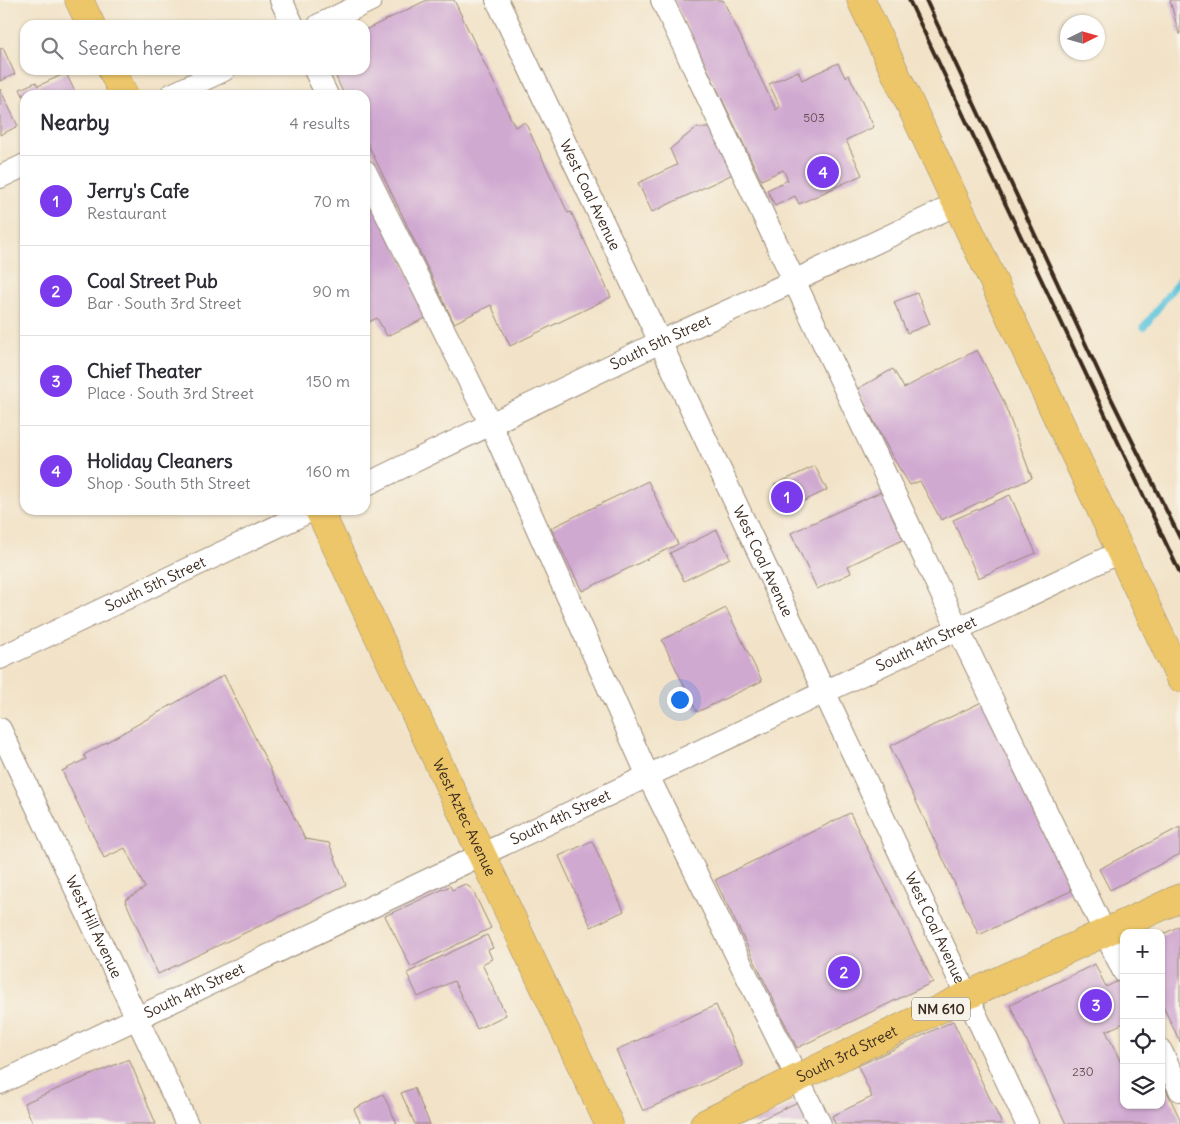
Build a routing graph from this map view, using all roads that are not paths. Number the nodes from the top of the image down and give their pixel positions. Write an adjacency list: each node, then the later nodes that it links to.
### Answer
1 (79, 0): 7 (main road)
2 (281, 0): 8 (street)
3 (371, 0): 9 (street)
4 (497, 0): 21 (street, West Coal Avenue)
5 (662, 0): 20 (street)
6 (860, 0): 19 (main road)
7 (89, 20)
8 (291, 20)
9 (329, 20)
10 (114, 75): 13 (main road)
11 (213, 75): 14 (street)
12 (317, 75): 15 (street)
13 (122, 90)
14 (182, 90)
15 (325, 90)
16 (20, 167): 17 (street)
17 (0, 176)
18 (370, 181): 22 (street)
19 (956, 204): 20 (street, South 5th Street); 26 (main road)
20 (794, 281): 21 (street, South 5th Street); 27 (street)
21 (660, 342): 22 (street, South 5th Street); 30 (street, West Coal Avenue)
22 (491, 425): 23 (street, South 5th Street); 32 (street)
23 (370, 483)
24 (301, 515): 28 (street, South 5th Street)
25 (321, 515): 33 (main road, West Aztec Avenue)
26 (1120, 552): 27 (street, South 4th Street); 29 (main road)
27 (958, 629): 30 (street, South 4th Street); 35 (street)
28 (0, 658)
29 (1180, 678)
30 (824, 692): 32 (street, South 4th Street); 37 (street, West Coal Avenue)
31 (0, 729): 38 (street, West Hill Avenue)
32 (648, 776): 33 (street, South 4th Street); 40 (street)
33 (482, 855): 38 (street, South 4th Street); 44 (main road, West Aztec Avenue)
34 (1180, 898): 35 (main road, South 3rd Street / NM 610)
35 (1105, 933): 36 (street); 37 (main road, South 3rd Street / NM 610)
36 (1120, 964)
37 (966, 996): 40 (main road, South 3rd Street / NM 610); 47 (street, West Coal Avenue)
38 (137, 1018): 41 (street, South 4th Street); 43 (street, West Hill Avenue)
39 (1165, 1059): 42 (street)
40 (799, 1079): 45 (main road, South 3rd Street / NM 610); 46 (street)
41 (0, 1084)
42 (1180, 1090)
43 (187, 1124)
44 (609, 1124)
45 (704, 1124)
46 (820, 1124)
47 (1027, 1124)

